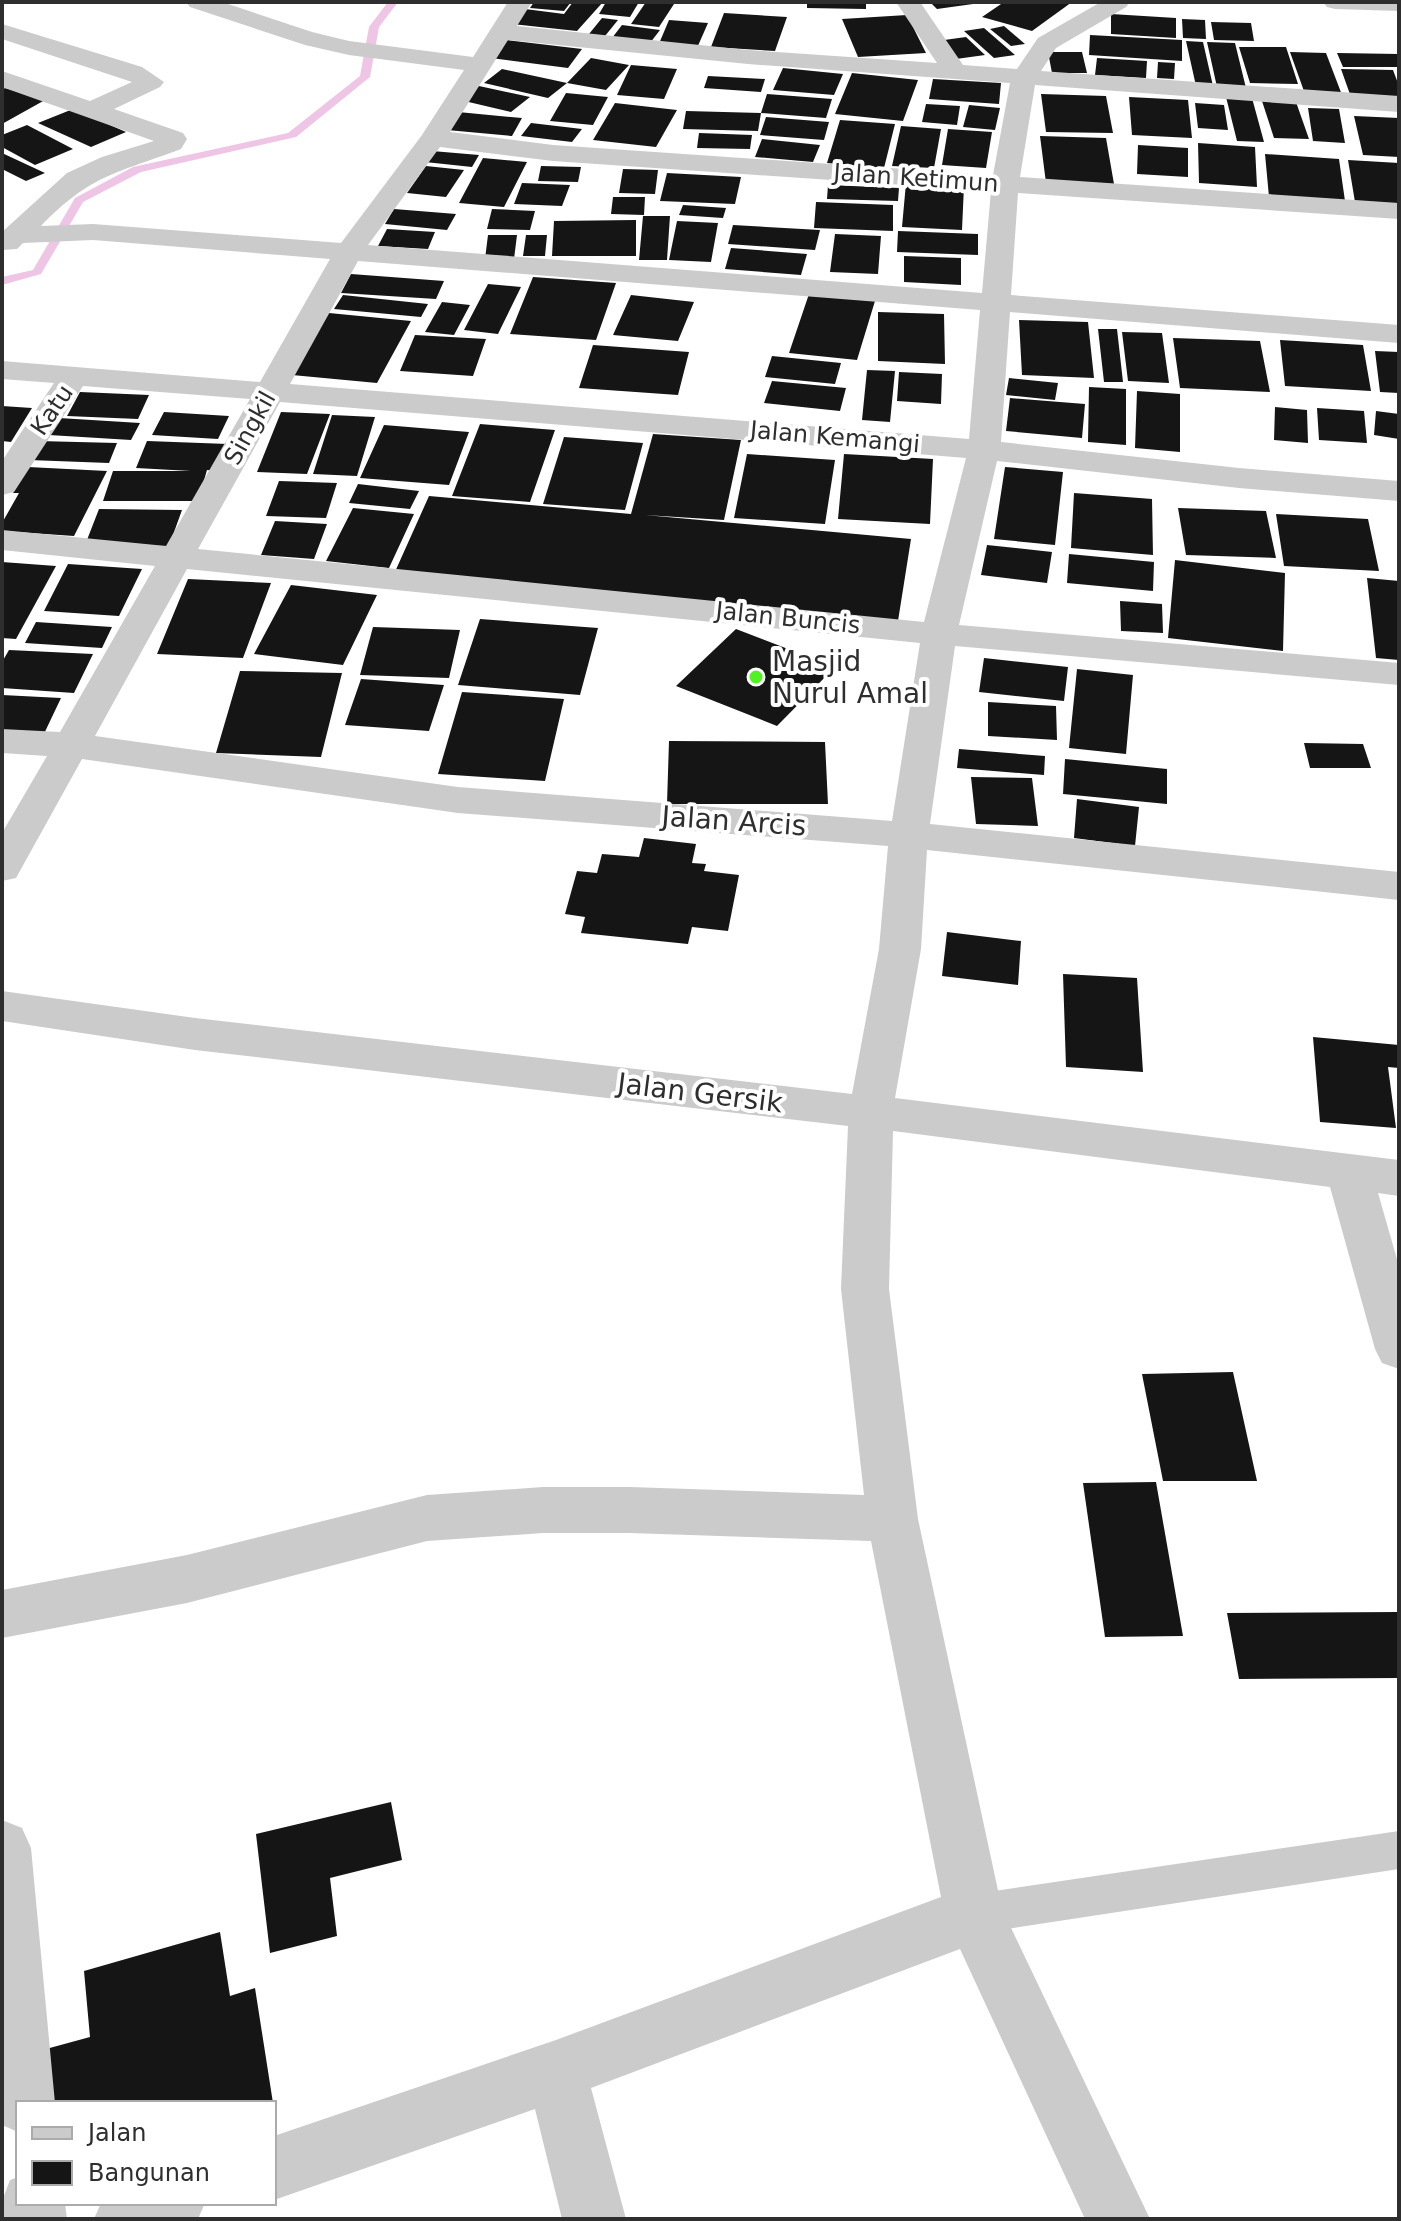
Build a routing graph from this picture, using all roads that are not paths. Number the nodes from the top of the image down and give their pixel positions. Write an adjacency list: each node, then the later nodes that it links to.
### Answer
1 (198, 2): 9 (street)
2 (520, 2): 8 (street, Singkil)
3 (908, 2): 10 (street)
4 (1118, 2): 11 (street)
5 (1335, 2): 6 (street)
6 (1399, 4)
7 (2, 31): 14 (street)
8 (500, 32): 9 (street, Singkil); 10 (street)
9 (480, 65): 15 (street, Singkil)
10 (956, 73): 11 (street)
11 (1024, 78): 13 (street); 16 (street)
12 (2, 79): 14 (street)
13 (1399, 104)
14 (94, 109): 18 (street)
15 (433, 138): 16 (street, Jalan Ketimun); 19 (street, Singkil)
16 (1005, 184): 17 (street, Jalan Ketimun); 20 (street)
17 (1399, 211)
18 (18, 239): 19 (street)
19 (348, 253): 20 (street); 24 (street, Singkil)
20 (995, 304): 21 (street); 25 (street)
21 (1399, 334)
22 (2, 370): 23 (street, Jalan Kemangi)
23 (75, 375): 24 (street, Jalan Kemangi); 26 (street, Katu)
24 (271, 391): 25 (street, Jalan Kemangi); 29 (street, Singkil)
25 (984, 450): 27 (street, Jalan Kemangi); 30 (street)
26 (2, 485)
27 (1399, 491)
28 (2, 540): 29 (street, Jalan Buncis)
29 (177, 557): 30 (street, Jalan Buncis); 33 (street, Singkil)
30 (939, 634): 31 (street, Jalan Buncis); 34 (street)
31 (1399, 674)
32 (2, 741): 33 (street, Jalan Arcis)
33 (71, 745): 34 (street, Jalan Arcis); 35 (street, Singkil)
34 (909, 835): 36 (street, Jalan Arcis); 38 (street)
35 (2, 868)
36 (1399, 886)
37 (2, 1006): 38 (street, Jalan Gersik)
38 (871, 1112): 39 (street, Jalan Gersik); 42 (street)
39 (1349, 1172): 40 (street, Jalan Gersik); 41 (street)
40 (1399, 1178)
41 (1399, 1349)
42 (892, 1519): 43 (street); 46 (street)
43 (2, 1614)
44 (2, 1848): 48 (street)
45 (1399, 1850): 46 (lane)
46 (974, 1914): 47 (street); 53 (street)
47 (556, 2071): 49 (street); 52 (street)
48 (24, 2101)
49 (276, 2167)
50 (167, 2205): 51 (street)
51 (126, 2219)
52 (594, 2219)
53 (1118, 2219)

